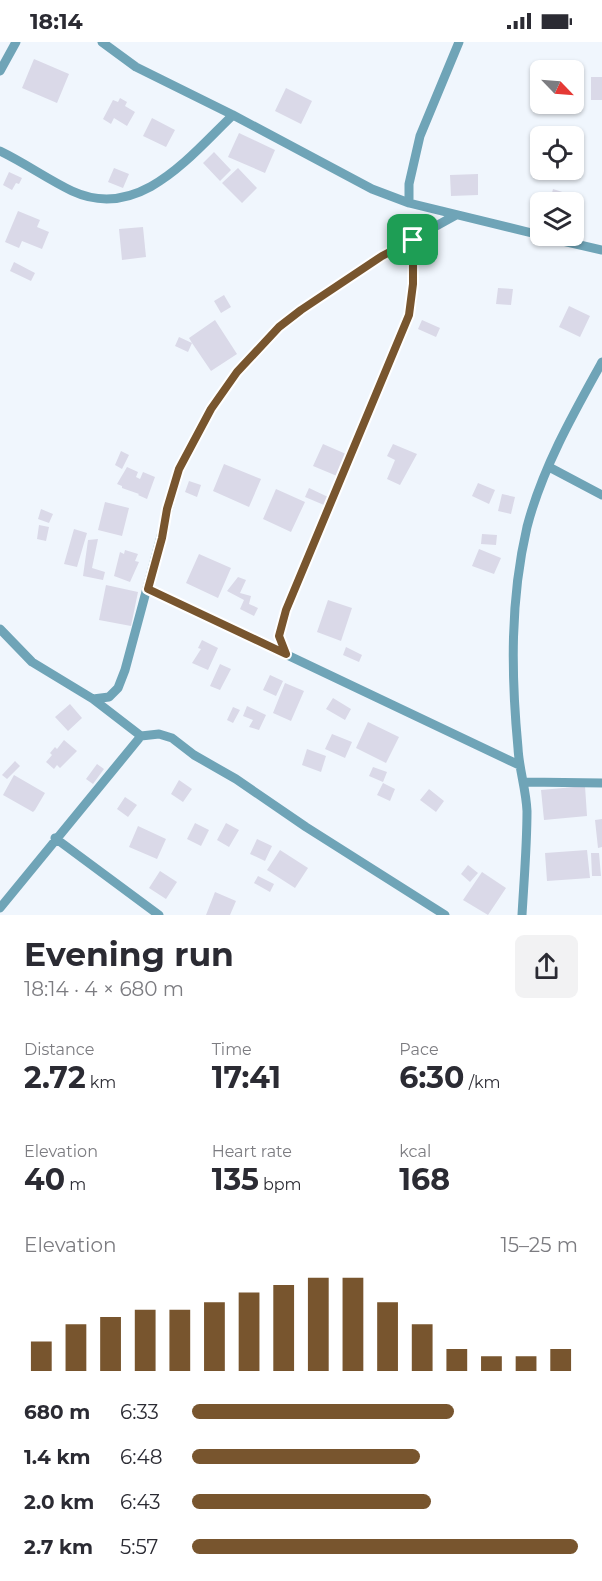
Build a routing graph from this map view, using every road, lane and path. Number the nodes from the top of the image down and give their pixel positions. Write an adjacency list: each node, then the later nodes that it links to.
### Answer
1 (16, 42): 4 (street)
2 (102, 42): 5 (street)
3 (459, 42): 7 (street)
4 (0, 71)
5 (233, 115): 6 (street); 7 (street)
6 (0, 151)
7 (409, 203): 8 (street)
8 (456, 215): 9 (street); 10 (street)
9 (530, 232)
10 (413, 240): 16 (street); 18 (street)
11 (584, 246): 12 (street)
12 (602, 250)
13 (602, 362): 14 (street)
14 (549, 467): 15 (street); 21 (street)
15 (602, 495)
16 (148, 589): 18 (street); 19 (street)
17 (0, 629): 19 (street)
18 (286, 654): 21 (street)
19 (93, 699): 20 (street)
20 (141, 736): 24 (street); 27 (street)
21 (519, 765): 22 (street)
22 (525, 782): 23 (street); 28 (street)
23 (602, 783)
24 (55, 838): 25 (street); 26 (street)
25 (0, 908)
26 (159, 915)
27 (444, 915)
28 (522, 915)

